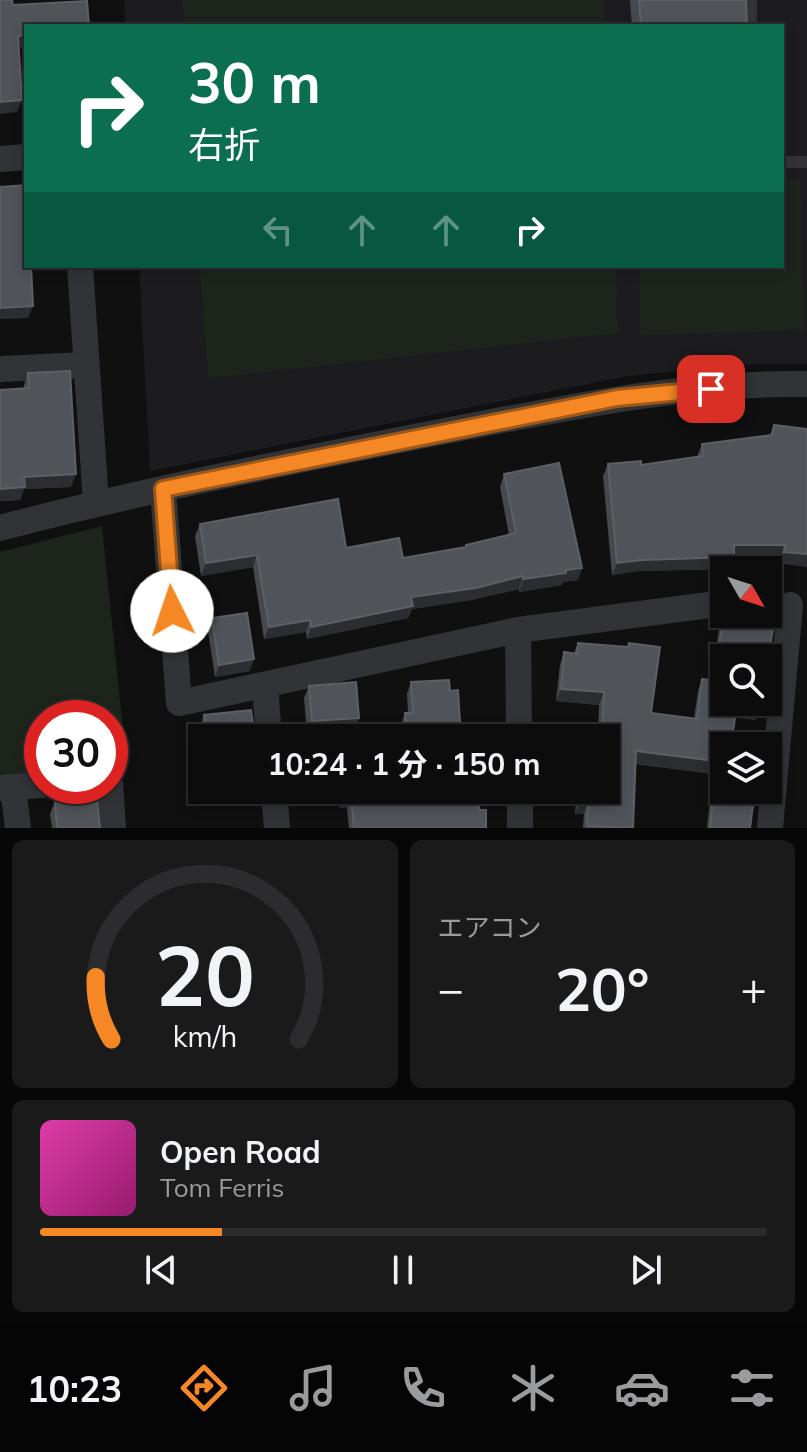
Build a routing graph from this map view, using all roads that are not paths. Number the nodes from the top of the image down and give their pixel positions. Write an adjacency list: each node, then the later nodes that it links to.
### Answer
1 (751, 0): 2 (lane)
2 (751, 24)
3 (24, 157): 4 (street)
4 (0, 159)
5 (784, 162): 6 (lane)
6 (807, 162)
7 (80, 268): 8 (street)
8 (86, 365): 9 (street); 12 (street)
9 (0, 369)
10 (807, 384): 11 (street)
11 (163, 489): 12 (street); 17 (street)
12 (96, 503): 13 (street)
13 (0, 528)
14 (710, 605): 16 (street)
15 (788, 606): 28 (street)
16 (518, 630): 17 (street); 19 (street)
17 (265, 686): 18 (street)
18 (268, 724)
19 (519, 724)
20 (7, 787): 24 (street)
21 (111, 804): 25 (street)
22 (275, 804): 26 (street)
23 (520, 804): 27 (street)
24 (18, 828)
25 (113, 828)
26 (277, 828)
27 (520, 828)
28 (770, 828)

